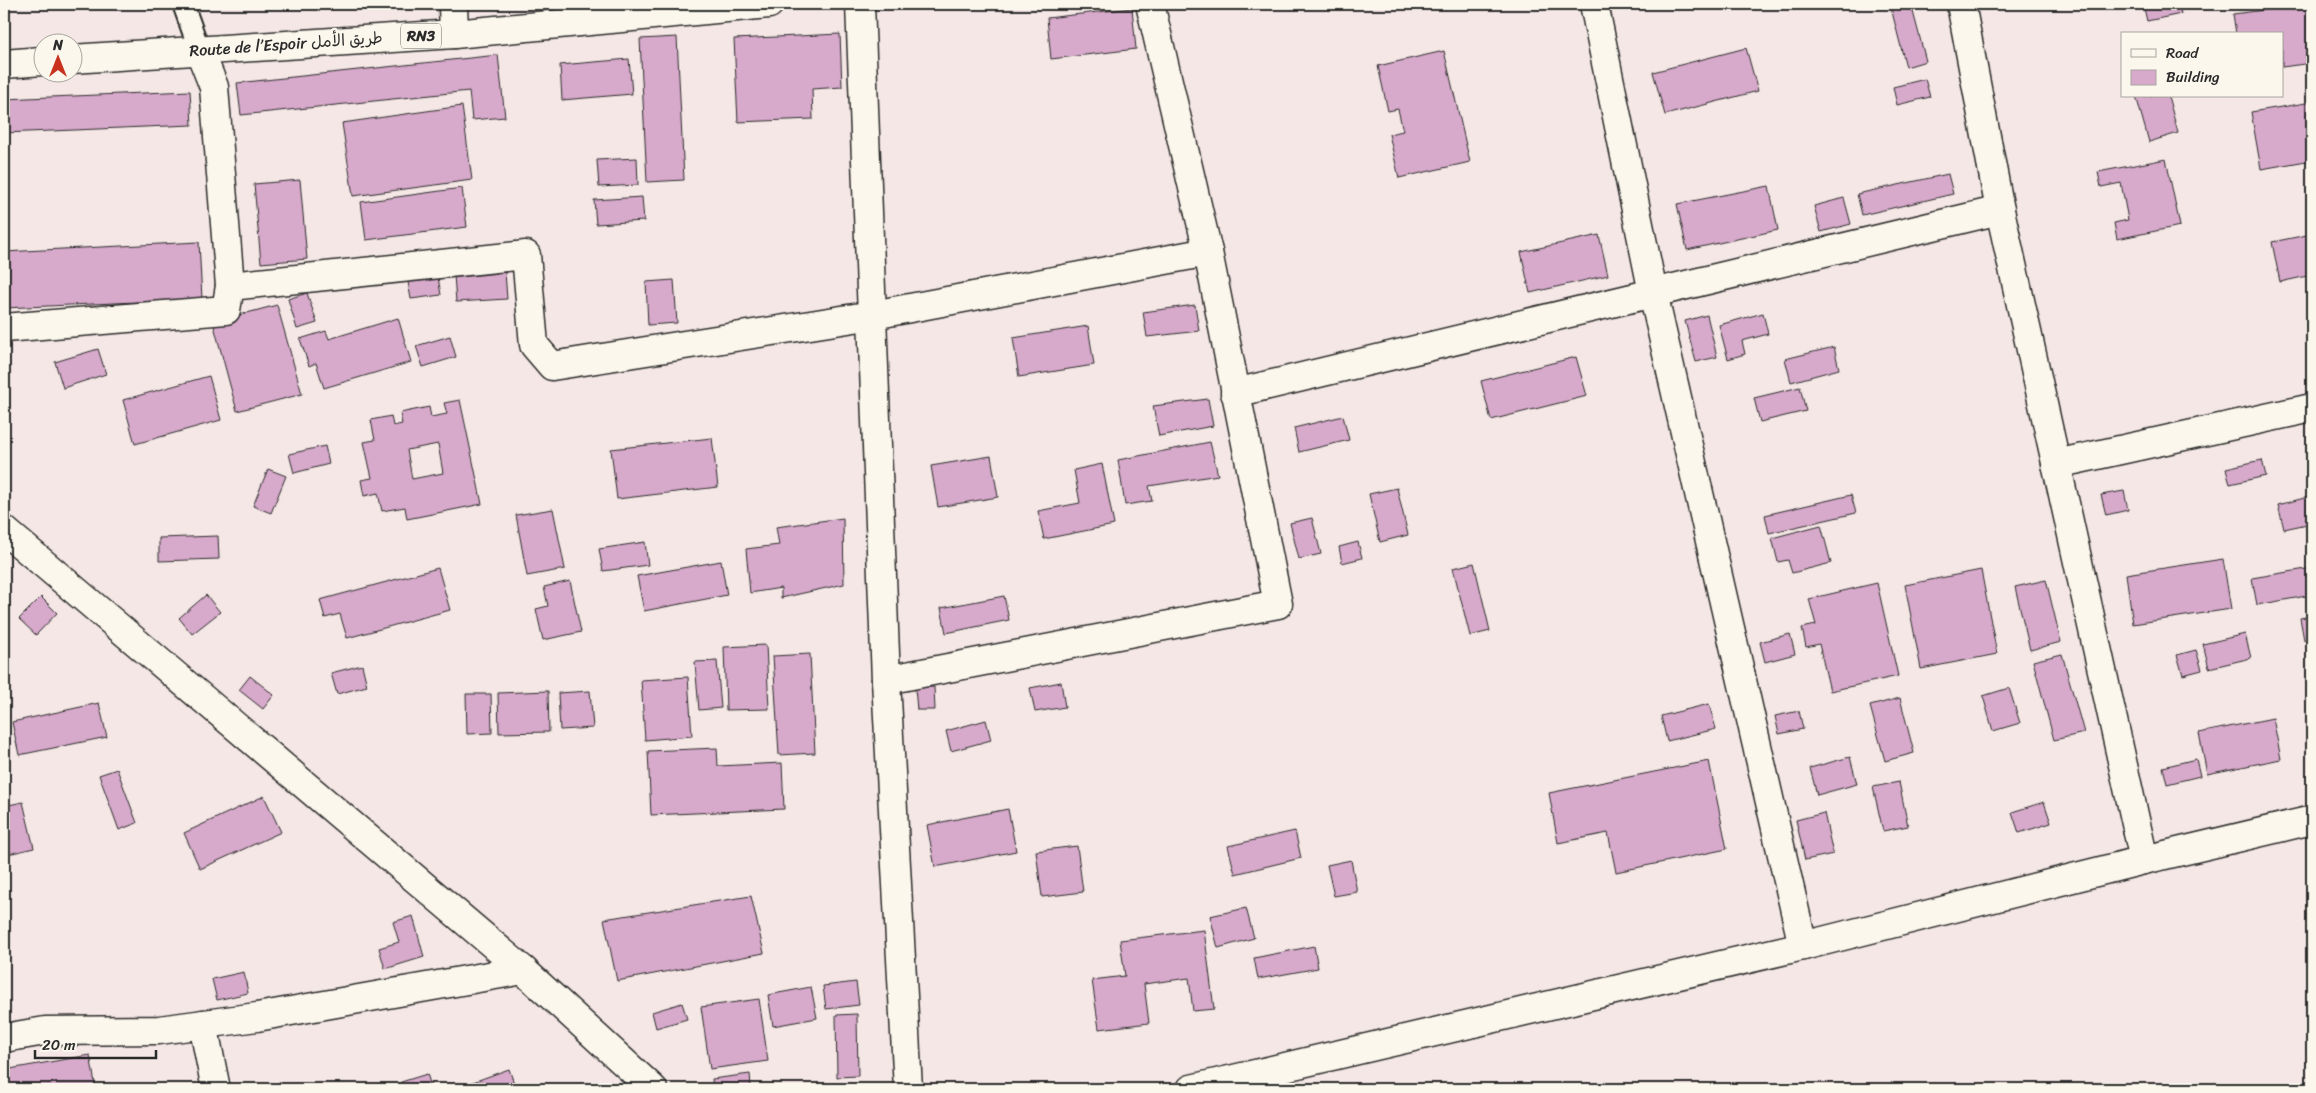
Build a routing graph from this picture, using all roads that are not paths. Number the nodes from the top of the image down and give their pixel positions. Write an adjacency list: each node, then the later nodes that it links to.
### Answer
1 (183, 4): 9 (lane)
2 (453, 4): 8 (main road)
3 (769, 4): 8 (main road, Route de l’Espoir طريق الأمل / RN3)
4 (860, 4): 17 (main road)
5 (1150, 4): 14 (main road)
6 (1594, 4): 16 (main road)
7 (1962, 4): 13 (main road)
8 (454, 34): 9 (main road, Route de l’Espoir طريق الأمل / RN3)
9 (199, 49): 10 (main road, Route de l’Espoir طريق الأمل / RN3); 15 (main road)
10 (82, 58)
11 (32, 62): 12 (main road)
12 (4, 64)
13 (2000, 210): 16 (main road); 21 (main road)
14 (1208, 252): 17 (main road); 19 (main road)
15 (230, 286): 17 (main road); 18 (main road)
16 (1652, 293): 19 (main road); 26 (main road)
17 (873, 315): 23 (main road)
18 (4, 328)
19 (1235, 393): 23 (main road)
20 (2312, 408): 21 (main road)
21 (2056, 464): 25 (main road)
22 (4, 530): 27 (main road)
23 (886, 680): 32 (main road)
24 (2312, 820): 25 (main road)
25 (2144, 860): 26 (main road)
26 (1803, 946): 33 (main road)
27 (523, 970): 28 (main road); 31 (main road)
28 (203, 1024): 29 (main road); 30 (main road)
29 (4, 1038)
30 (216, 1089)
31 (653, 1089)
32 (908, 1089)
33 (1191, 1089)

